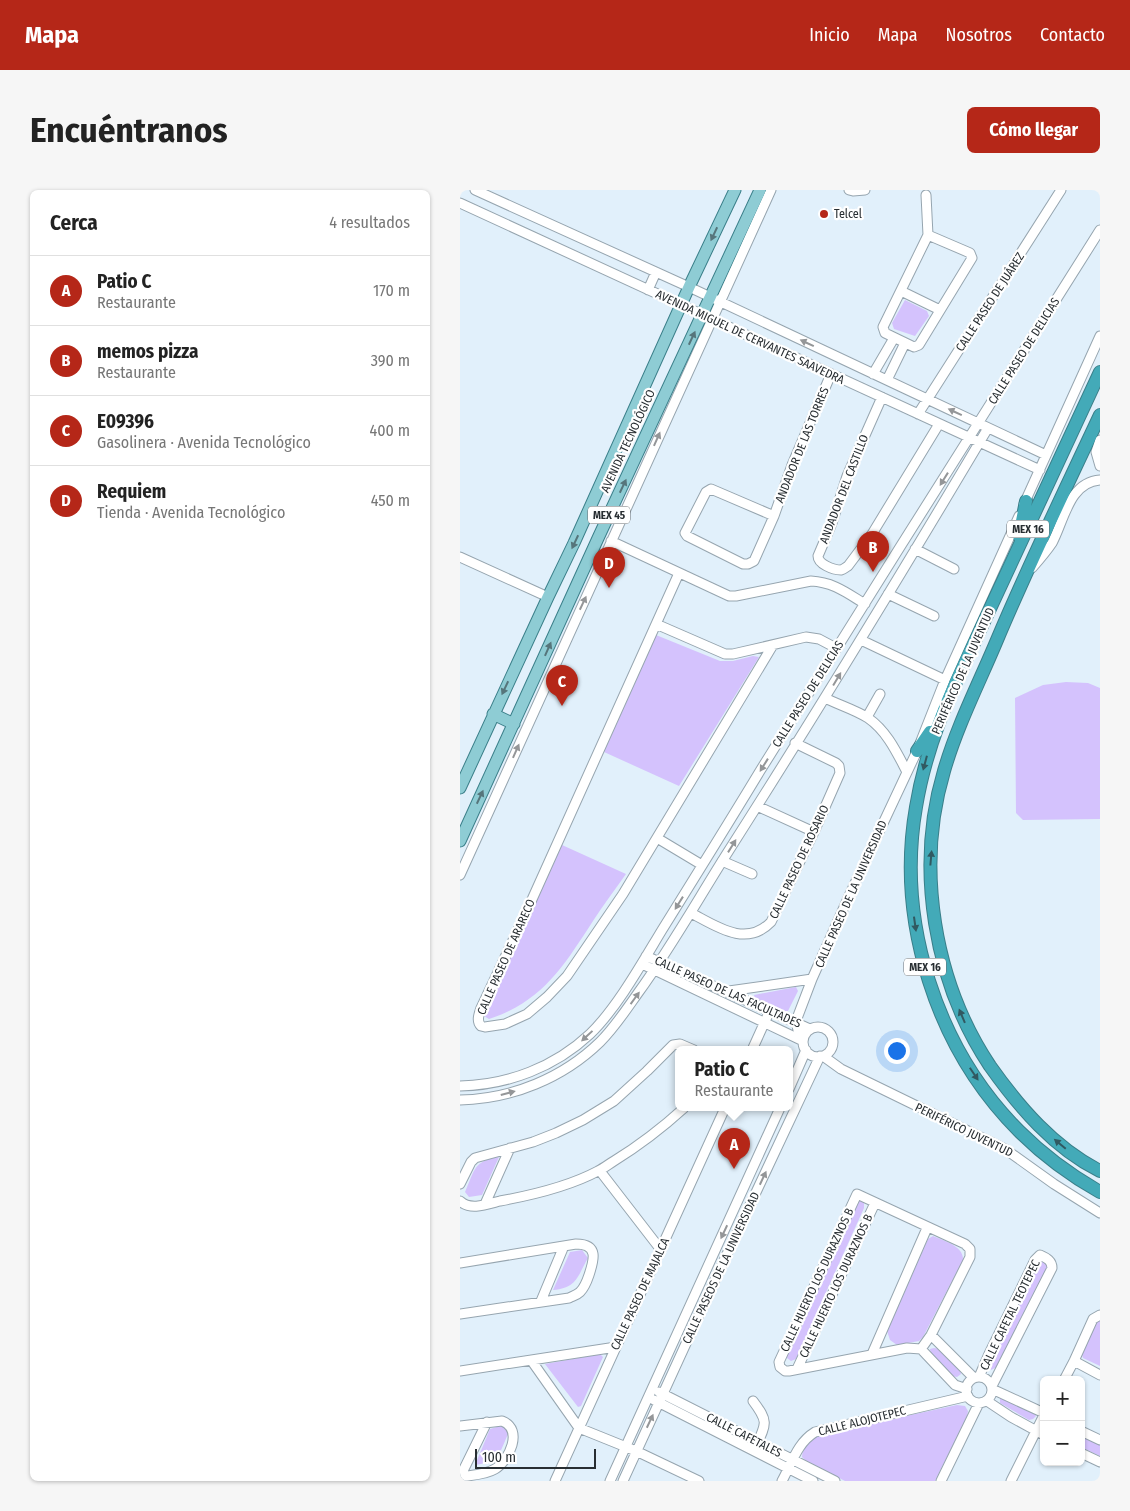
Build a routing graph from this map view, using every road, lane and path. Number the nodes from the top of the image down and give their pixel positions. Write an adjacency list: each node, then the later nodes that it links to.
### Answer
1 (475, 190): 12 (street, AVENIDA MIGUEL DE CERVANTES SAAVEDRA)
2 (735, 190): 13 (main road, AVENIDA TECNOLÓGICO / MEX 45, one-way to 13)
3 (760, 190): 16 (main road, AVENIDA TECNOLÓGICO / MEX 45)
4 (771, 190): 16 (street)
5 (852, 190): 6 (street)
6 (865, 190)
7 (1061, 190): 30 (street, CALLE PASEO DE JUÁREZ)
8 (926, 195): 11 (street)
9 (460, 204): 14 (street, AVENIDA MIGUEL DE CERVANTES SAAVEDRA)
10 (1100, 230): 33 (street, CALLE PASEO DE DELICIAS)
11 (928, 234): 15 (street); 18 (street)
12 (656, 272): 13 (street, AVENIDA MIGUEL DE CERVANTES SAAVEDRA); 14 (street)
13 (689, 287): 16 (street, AVENIDA MIGUEL DE CERVANTES SAAVEDRA); 17 (main road, AVENIDA TECNOLÓGICO / MEX 45)
14 (648, 290): 17 (street, AVENIDA MIGUEL DE CERVANTES SAAVEDRA)
15 (901, 291): 18 (street); 22 (street)
16 (715, 300): 19 (main road, AVENIDA TECNOLÓGICO / MEX 45); 20 (street, AVENIDA MIGUEL DE CERVANTES SAAVEDRA)
17 (681, 306): 19 (street, AVENIDA MIGUEL DE CERVANTES SAAVEDRA); 53 (main road, AVENIDA TECNOLÓGICO / MEX 45, one-way to 53)
18 (940, 310): 23 (street)
19 (708, 317): 24 (street, AVENIDA MIGUEL DE CERVANTES SAAVEDRA); 45 (street, one-way to 19); 66 (main road, AVENIDA TECNOLÓGICO / MEX 45, one-way to 19)
20 (790, 335): 24 (street); 27 (street, AVENIDA MIGUEL DE CERVANTES SAAVEDRA, one-way to 20)
21 (1100, 336): 39 (street)
22 (894, 338): 23 (street); 27 (street)
23 (905, 343): 28 (street)
24 (783, 352): 26 (street, AVENIDA MIGUEL DE CERVANTES SAAVEDRA)
25 (1100, 372): 47 (highway, PERIFÉRICO DE LA JUVENTUD / MEX 16)
26 (830, 374): 29 (street, AVENIDA MIGUEL DE CERVANTES SAAVEDRA); 44 (street, ANDADOR DE LAS TORRES)
27 (874, 374): 28 (street, AVENIDA MIGUEL DE CERVANTES SAAVEDRA)
28 (887, 380): 30 (street, AVENIDA MIGUEL DE CERVANTES SAAVEDRA)
29 (882, 397): 31 (street, AVENIDA MIGUEL DE CERVANTES SAAVEDRA); 34 (street, ANDADOR DEL CASTILLO)
30 (928, 399): 31 (street, CALLE PASEO DE JUÁREZ); 33 (street, AVENIDA MIGUEL DE CERVANTES SAAVEDRA, one-way to 30)
31 (918, 414): 34 (street, AVENIDA MIGUEL DE CERVANTES SAAVEDRA)
32 (1100, 415): 51 (highway, PERIFÉRICO DE LA JUVENTUD / MEX 16)
33 (979, 423): 35 (street, AVENIDA MIGUEL DE CERVANTES SAAVEDRA); 36 (street, CALLE PASEO DE DELICIAS)
34 (939, 424): 36 (street, AVENIDA MIGUEL DE CERVANTES SAAVEDRA)
35 (988, 428): 38 (street, CALLE PASEO DE DELICIAS); 39 (street, AVENIDA MIGUEL DE CERVANTES SAAVEDRA)
36 (970, 438): 38 (street, AVENIDA MIGUEL DE CERVANTES SAAVEDRA); 54 (street, CALLE PASEO DE DELICIAS, one-way to 54)
37 (1100, 440): 40 (street)
38 (980, 442): 41 (street, AVENIDA MIGUEL DE CERVANTES SAAVEDRA); 46 (street, CALLE PASEO DE DELICIAS)
39 (1046, 455): 41 (street)
40 (1100, 466)
41 (1040, 470): 43 (street)
42 (1100, 480): 51 (street)
43 (1026, 501): 47 (highway); 60 (street)
44 (774, 516): 44 (street, ANDADOR DE LAS TORRES)
45 (611, 541): 50 (street); 78 (street, one-way to 45)
46 (915, 550): 49 (street); 52 (street, CALLE PASEO DE DELICIAS)
47 (1016, 556): 63 (highway, PERIFÉRICO DE LA JUVENTUD / MEX 16)
48 (460, 557): 53 (street)
49 (954, 569)
50 (678, 573): 54 (street); 56 (street, CALLE PASEO DE ARARECO)
51 (1025, 575): 103 (highway, PERIFÉRICO DE LA JUVENTUD / MEX 16, one-way to 51)
52 (888, 594): 55 (street); 57 (street, CALLE PASEO DE DELICIAS)
53 (548, 597): 64 (main road, AVENIDA TECNOLÓGICO / MEX 45, one-way to 64)
54 (865, 604): 59 (street, CALLE PASEO DE DELICIAS)
55 (934, 616)
56 (656, 624): 58 (street); 73 (street, CALLE PASEO DE ARARECO)
57 (860, 640): 60 (street); 62 (street, CALLE PASEO DE DELICIAS, one-way to 57)
58 (773, 645): 59 (street); 73 (street, CALLE PASEO DE ARARECO)
59 (836, 648): 76 (street, CALLE PASEO DE DELICIAS, one-way to 76)
60 (946, 680): 68 (street)
61 (880, 694): 65 (street)
62 (825, 698): 65 (street); 67 (street, CALLE PASEO DE DELICIAS)
63 (943, 711): 68 (highway); 105 (highway, PERIFÉRICO DE LA JUVENTUD / MEX 16, one-way to 105)
64 (493, 714): 66 (main road); 70 (main road, AVENIDA TECNOLÓGICO / MEX 45)
65 (867, 718): 69 (street)
66 (514, 724): 74 (main road, AVENIDA TECNOLÓGICO / MEX 45, one-way to 66)
67 (795, 743): 71 (street, CALLE PASEO DE DELICIAS); 72 (street, CALLE PASEO DE ROSARIO)
68 (917, 751): 69 (street, CALLE PASEO DE LA UNIVERSIDAD)
69 (907, 772): 83 (street, CALLE PASEO DE LA UNIVERSIDAD)
70 (460, 788)
71 (757, 806): 72 (street); 75 (street, CALLE PASEO DE DELICIAS, one-way to 71)
72 (814, 832): 79 (street, CALLE PASEO DE ROSARIO)
73 (656, 838): 76 (street)
74 (460, 842)
75 (722, 861): 77 (street); 79 (street, CALLE PASEO DE DELICIAS)
76 (702, 865): 80 (street, CALLE PASEO DE DELICIAS, one-way to 80)
77 (752, 874)
78 (460, 875)
79 (691, 913): 81 (street, CALLE PASEO DE DELICIAS)
80 (644, 960): 81 (street, CALLE PASEO DE LAS FACULTADES); 82 (street, CALLE PASEO DE LAS FACULTADES); 95 (street, CALLE PASEO DE DELICIAS, one-way to 95)
81 (660, 962): 82 (street, CALLE PASEO DE DELICIAS); 84 (street, CALLE PASEO DE LAS FACULTADES)
82 (655, 970): 86 (street, CALLE PASEO DE LAS FACULTADES); 96 (street, CALLE PASEO DE DELICIAS, one-way to 82)
83 (812, 979): 84 (street); 87 (street, CALLE PASEO DE LA UNIVERSIDAD)
84 (728, 991): 85 (street, CALLE PASEO DE LAS FACULTADES)
85 (770, 1010): 86 (street); 87 (street, CALLE PASEO DE LAS FACULTADES)
86 (765, 1021): 89 (street, CALLE PASEO DE LAS FACULTADES); 91 (street)
87 (796, 1021): 88 (street, CALLE PASEO DE LAS FACULTADES); 89 (street)
88 (810, 1028): 89 (street); 93 (street)
89 (802, 1040): 92 (street)
90 (685, 1046): 101 (street)
91 (754, 1046)
92 (806, 1050): 93 (street); 94 (street)
93 (822, 1056): 100 (street, CALLE PASEOS DE LA UNIVERSIDAD); 109 (street, PERIFÉRICO JUVENTUD)
94 (793, 1080)
95 (460, 1086)
96 (460, 1100)
97 (681, 1111): 102 (street)
98 (724, 1111): 113 (street, CALLE PASEO DE MAJALCA)
99 (781, 1111): 112 (street, CALLE PASEOS DE LA UNIVERSIDAD, one-way to 112)
100 (793, 1112): 114 (street, CALLE PASEOS DE LA UNIVERSIDAD, one-way to 100)
101 (510, 1148): 104 (street); 108 (street)
102 (600, 1171): 108 (street); 113 (street)
103 (1100, 1171)
104 (460, 1184)
105 (1100, 1192)
106 (460, 1201): 108 (street)
107 (876, 1203): 110 (street); 125 (street, CALLE HUERTO LOS DURAZNOS B); 125 (street, CALLE HUERTO LOS DURAZNOS B)
108 (486, 1204)
109 (1100, 1213)
110 (927, 1228): 119 (street); 122 (street)
111 (564, 1246): 115 (street); 116 (street); 116 (street)
112 (716, 1249): 114 (street); 131 (street, CALLE PASEOS DE LA UNIVERSIDAD)
113 (660, 1250): 120 (street, CALLE PASEO DE MAJALCA)
114 (727, 1254): 133 (street, CALLE PASEOS DE LA UNIVERSIDAD)
115 (460, 1263)
116 (541, 1301): 117 (street)
117 (460, 1314)
118 (1100, 1315): 124 (street)
119 (931, 1335): 121 (street); 129 (street)
120 (616, 1347): 123 (street); 139 (street, CALLE PASEO DE MAJALCA)
121 (921, 1349): 122 (street); 132 (street)
122 (872, 1354): 125 (street)
123 (531, 1360): 126 (street); 139 (street)
124 (1074, 1361): 127 (street); 128 (street)
125 (797, 1369)
126 (460, 1371)
127 (1100, 1375)
128 (1066, 1376)
129 (977, 1378): 130 (street); 130 (street, CALLE CAFETAL TEOTEPEC); 132 (street)
130 (992, 1387): 135 (street); 136 (street)
131 (651, 1393): 133 (street, CALLE CAFETALES); 144 (street, CALLE PASEOS DE LA UNIVERSIDAD)
132 (967, 1393): 135 (street); 148 (street, CALLE ALOJOTEPEC)
133 (661, 1398): 143 (street, CALLE CAFETALES); 145 (street, CALLE PASEOS DE LA UNIVERSIDAD, one-way to 133); 146 (street, CALLE CAFETALES)
134 (753, 1401): 143 (street)
135 (983, 1402): 140 (street); 160 (street)
136 (1040, 1412)
137 (487, 1422): 138 (street); 151 (street); 151 (street)
138 (460, 1426)
139 (580, 1428): 144 (street); 153 (street, CALLE PASEO DE MAJALCA)
140 (1040, 1433): 161 (street)
141 (1085, 1433): 142 (street)
142 (1100, 1440)
143 (758, 1442): 146 (street); 148 (street, CALLE CAFETALES)
144 (626, 1447): 145 (street); 154 (street, CALLE PASEOS DE LA UNIVERSIDAD)
145 (636, 1451): 152 (street); 155 (street, CALLE PASEOS DE LA UNIVERSIDAD)
146 (754, 1451): 150 (street, CALLE CAFETALES)
147 (1085, 1455): 149 (street)
148 (793, 1460): 150 (street, CALLE ALOJOTEPEC); 159 (street, CALLE CAFETALES)
149 (1100, 1462)
150 (789, 1469): 157 (street, CALLE ALOJOTEPEC); 158 (street, CALLE CAFETALES)
151 (460, 1477)
152 (682, 1478): 156 (street)
153 (555, 1481)
154 (610, 1481)
155 (623, 1481)
156 (698, 1481)
157 (782, 1481)
158 (813, 1481)
159 (835, 1481)
160 (941, 1481)
161 (1011, 1481)

